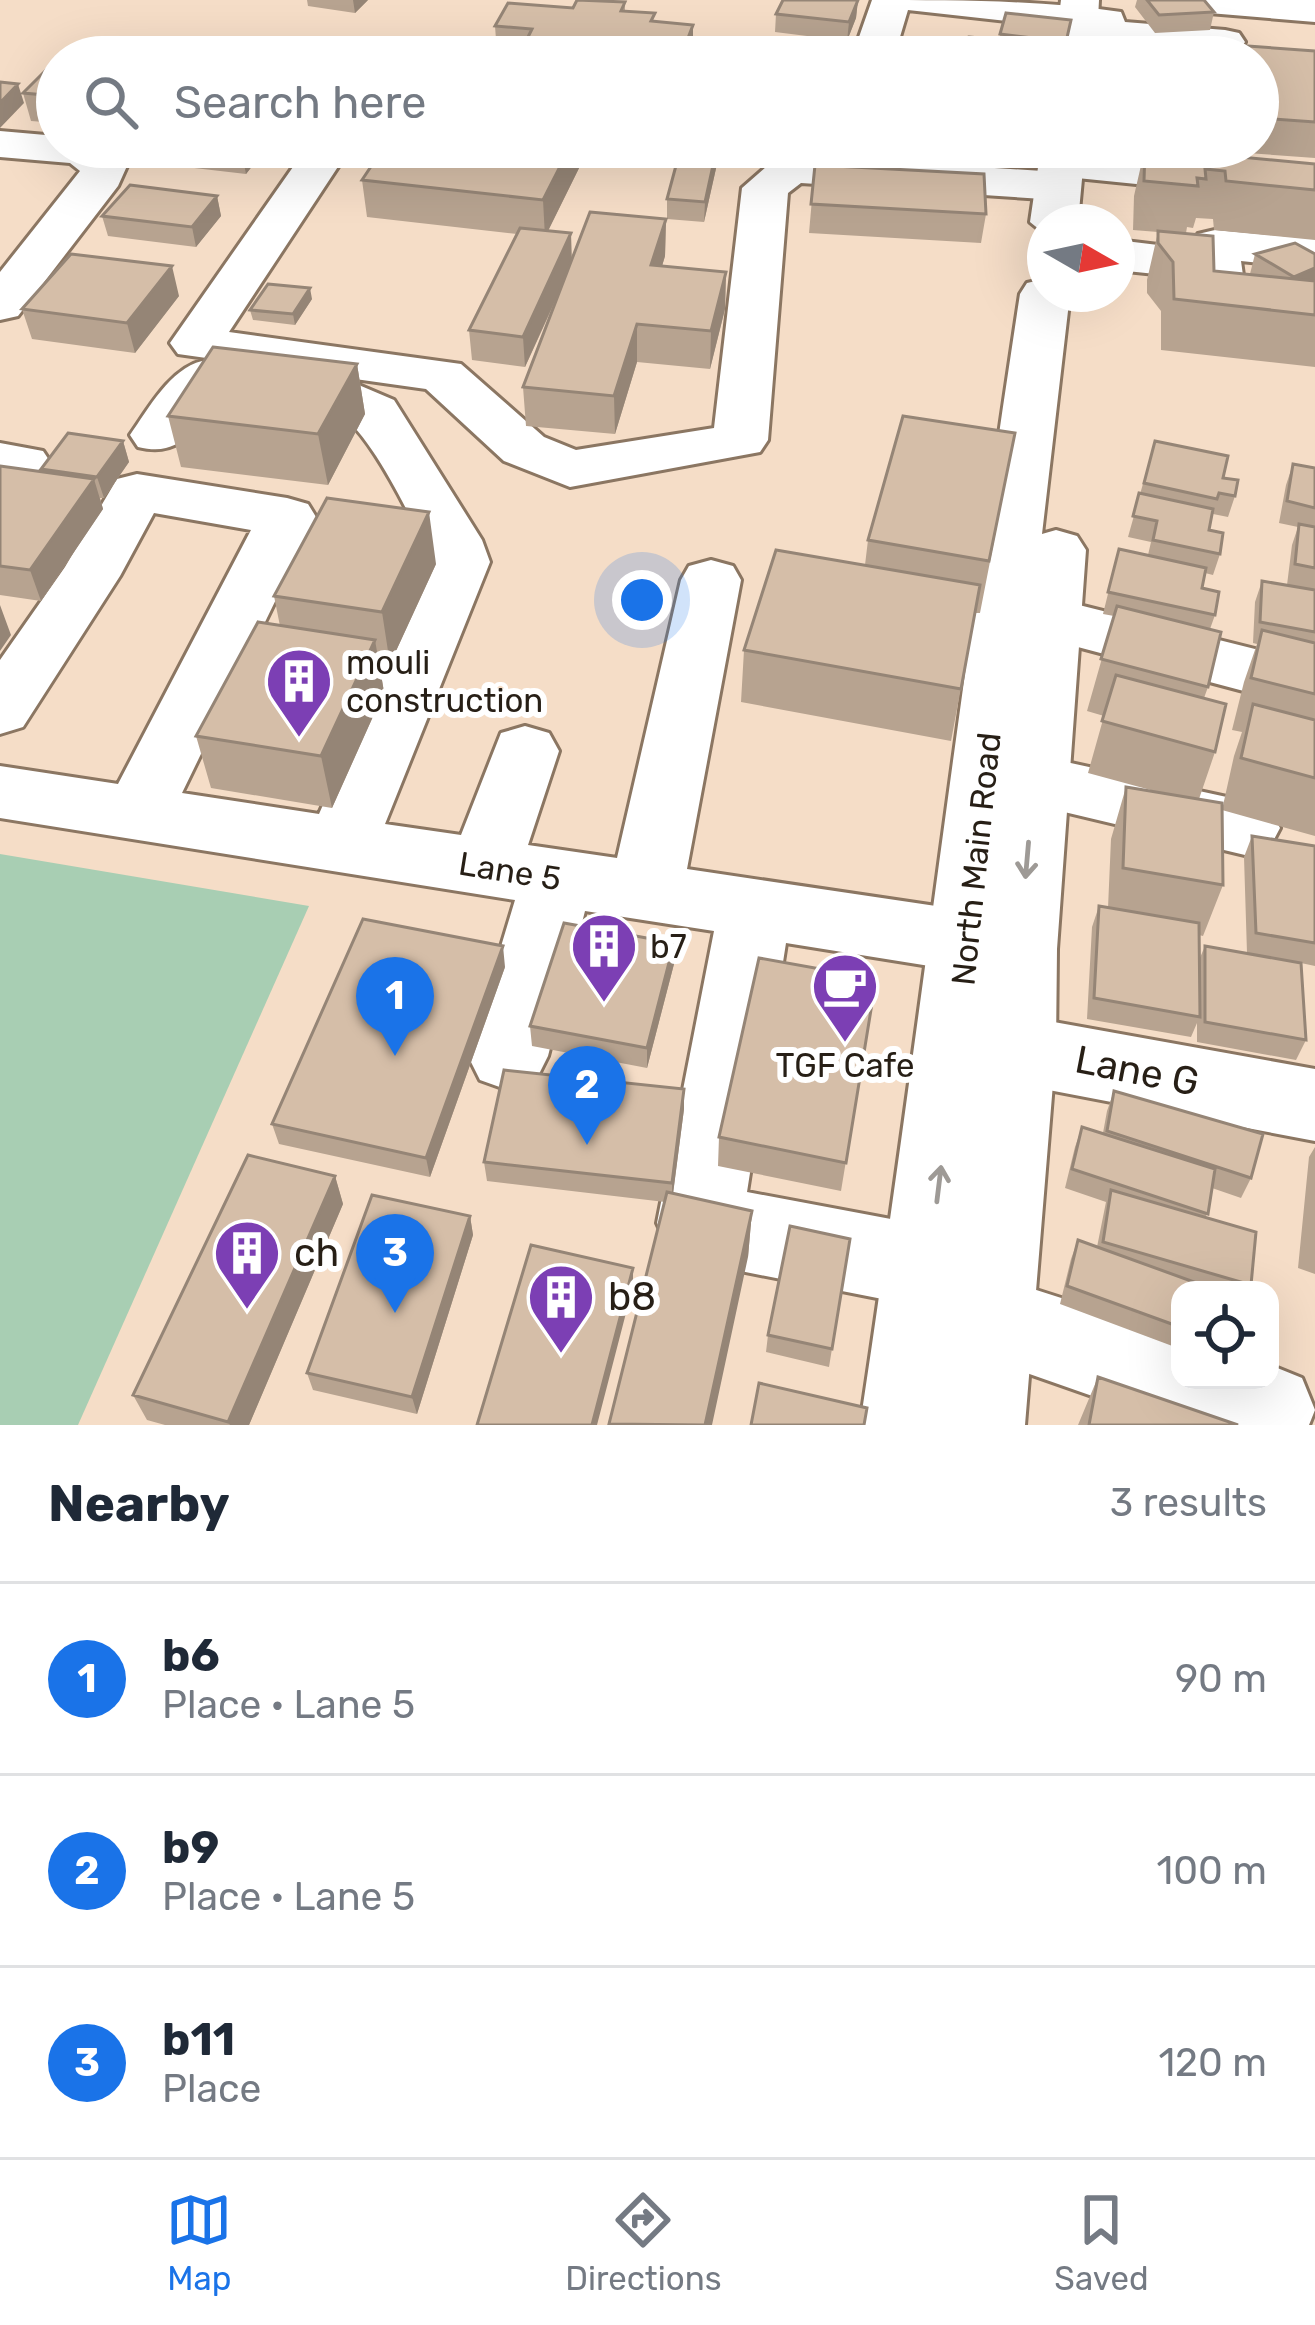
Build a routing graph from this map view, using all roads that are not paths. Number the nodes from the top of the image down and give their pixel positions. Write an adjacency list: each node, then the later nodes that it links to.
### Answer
1 (891, 0): 6 (street)
2 (915, 0): 5 (street)
3 (1197, 0): 4 (street)
4 (1315, 10)
5 (1094, 26): 7 (street)
6 (880, 36)
7 (1171, 36)
8 (0, 145): 9 (street)
9 (36, 148)
10 (104, 168): 22 (street)
11 (314, 168): 12 (street)
12 (781, 168)
13 (998, 168): 16 (street)
14 (1122, 168): 16 (street)
15 (1214, 168): 17 (street)
16 (1071, 173): 18 (street)
17 (1315, 188)
18 (1082, 204)
19 (1315, 254): 21 (street)
20 (1135, 257): 21 (street)
21 (1214, 266): 25 (street)
22 (0, 305)
23 (1043, 312): 28 (street, North Main Road)
24 (1077, 312): 28 (street, North Main Road)
25 (1315, 320)
26 (158, 435): 36 (street)
27 (744, 587): 39 (street)
28 (998, 622): 29 (street); 32 (street, North Main Road); 41 (street, North Main Road)
29 (1315, 687)
30 (0, 710): 34 (street)
31 (525, 751): 37 (street)
32 (1034, 781): 35 (street); 41 (street, North Main Road, one-way to 41)
33 (0, 792): 34 (street, Lane 5)
34 (136, 813): 36 (street, Lane 5)
35 (1245, 828)
36 (341, 844): 37 (street, Lane 5)
37 (485, 867): 38 (street, Lane 5)
38 (558, 878): 39 (street, Lane 5); 43 (street)
39 (646, 891): 40 (street, Lane 5)
40 (755, 908): 41 (street, Lane 5); 45 (street)
41 (993, 945): 42 (street, North Main Road)
42 (987, 1043): 44 (street, Lane G); 45 (street, North Main Road)
43 (508, 1056)
44 (1315, 1105)
45 (958, 1293): 46 (street); 47 (street, North Main Road); 48 (street, North Main Road)
46 (1269, 1412)
47 (908, 1425)
48 (978, 1425)

